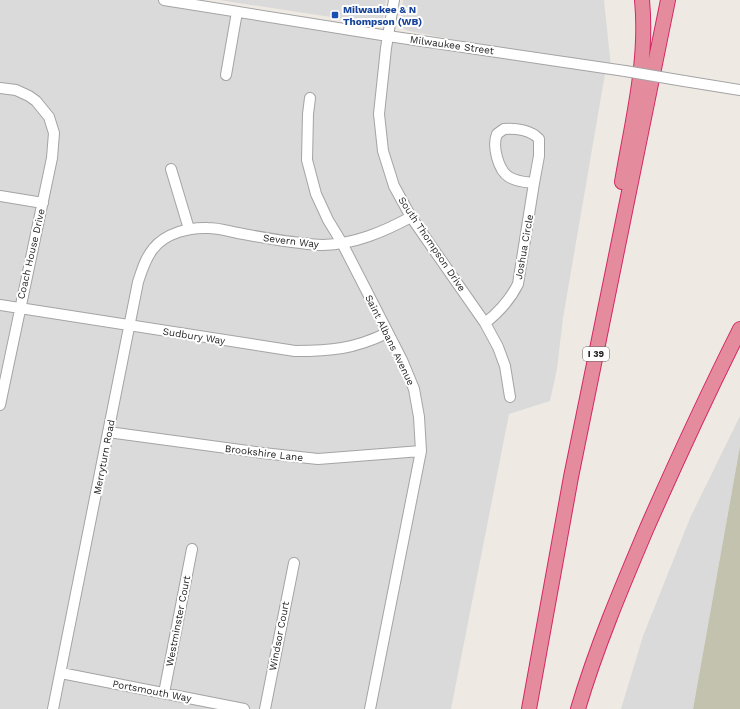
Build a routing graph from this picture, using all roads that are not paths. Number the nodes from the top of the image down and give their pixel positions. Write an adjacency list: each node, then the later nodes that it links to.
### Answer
1 (164, 0): 5 (street, Milwaukee Street)
2 (394, 0): 7 (street, South Thompson Drive)
3 (642, 0): 29 (highway)
4 (668, 0): 29 (highway, I 39)
5 (191, 2): 6 (street, Milwaukee Street)
6 (237, 12): 7 (street, Milwaukee Street); 8 (street)
7 (388, 36): 10 (street, Milwaukee Street, bridge); 16 (street, South Thompson Drive)
8 (226, 75)
9 (0, 88): 15 (street, Coach House Drive)
10 (740, 90)
11 (310, 98): 18 (street, Saint Albans Avenue)
12 (170, 169): 17 (street)
13 (534, 183): 13 (street, Joshua Circle); 21 (street, Joshua Circle)
14 (0, 196): 15 (street)
15 (43, 203): 20 (street, Coach House Drive)
16 (412, 217): 18 (street, Severn Way); 21 (street, South Thompson Drive)
17 (189, 229): 18 (street, Severn Way); 22 (street, Merryturn Road)
18 (342, 243): 24 (street, Saint Albans Avenue)
19 (0, 305): 20 (street, Sudbury Way)
20 (20, 307): 22 (street, Sudbury Way); 26 (street, Coach House Drive)
21 (485, 323): 25 (street, South Thompson Drive)
22 (130, 325): 24 (street, Sudbury Way); 27 (street, Merryturn Road)
23 (740, 329): 39 (highway)
24 (387, 333): 28 (street, Saint Albans Avenue)
25 (510, 397)
26 (0, 405)
27 (108, 432): 28 (street, Brookshire Lane); 32 (street, Merryturn Road)
28 (420, 451): 37 (street, Saint Albans Avenue)
29 (571, 477): 38 (highway, I 39)
30 (192, 549): 33 (street, Westminster Court)
31 (294, 564): 36 (street, Windsor Court)
32 (60, 673): 33 (street, Portsmouth Way); 34 (street, Merryturn Road)
33 (164, 693): 35 (street, Portsmouth Way)
34 (53, 709)
35 (244, 709)
36 (264, 709)
37 (370, 709)
38 (529, 709)
39 (578, 709)

